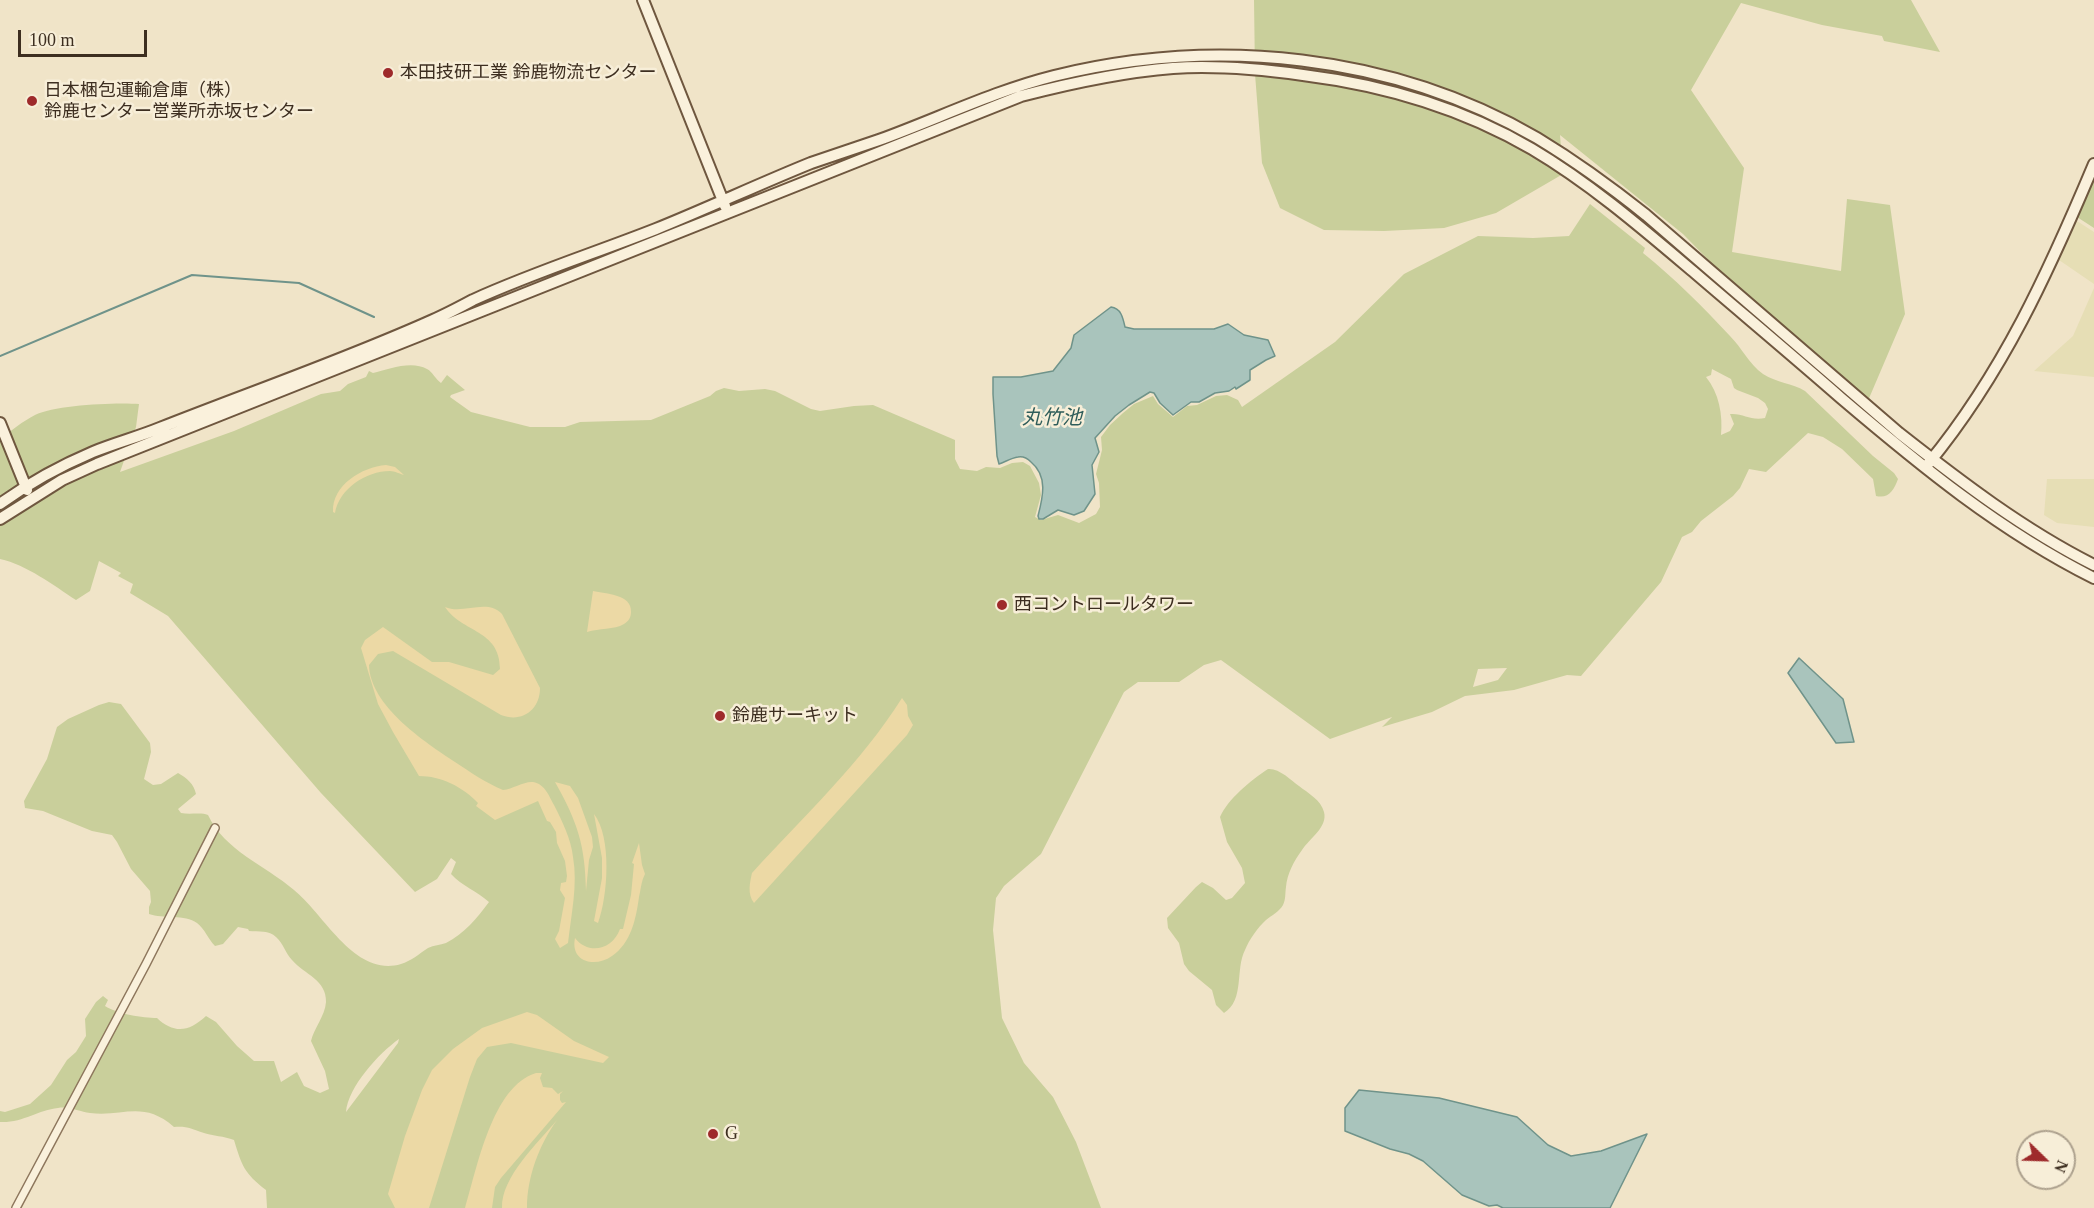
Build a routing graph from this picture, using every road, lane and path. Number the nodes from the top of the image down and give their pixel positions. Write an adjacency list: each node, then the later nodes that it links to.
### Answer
1 (643, 0): 3 (street)
2 (2094, 164): 6 (street)
3 (723, 200): 4 (street); 6 (street); 8 (street)
4 (728, 213): 7 (street); 9 (street)
5 (0, 423): 8 (street)
6 (1932, 459): 7 (street); 12 (street)
7 (1924, 469): 13 (street)
8 (26, 486): 9 (street); 10 (street)
9 (31, 498): 11 (street)
10 (0, 504)
11 (0, 519)
12 (2094, 565)
13 (2094, 578)
14 (215, 828): 15 (street)
15 (16, 1208)

